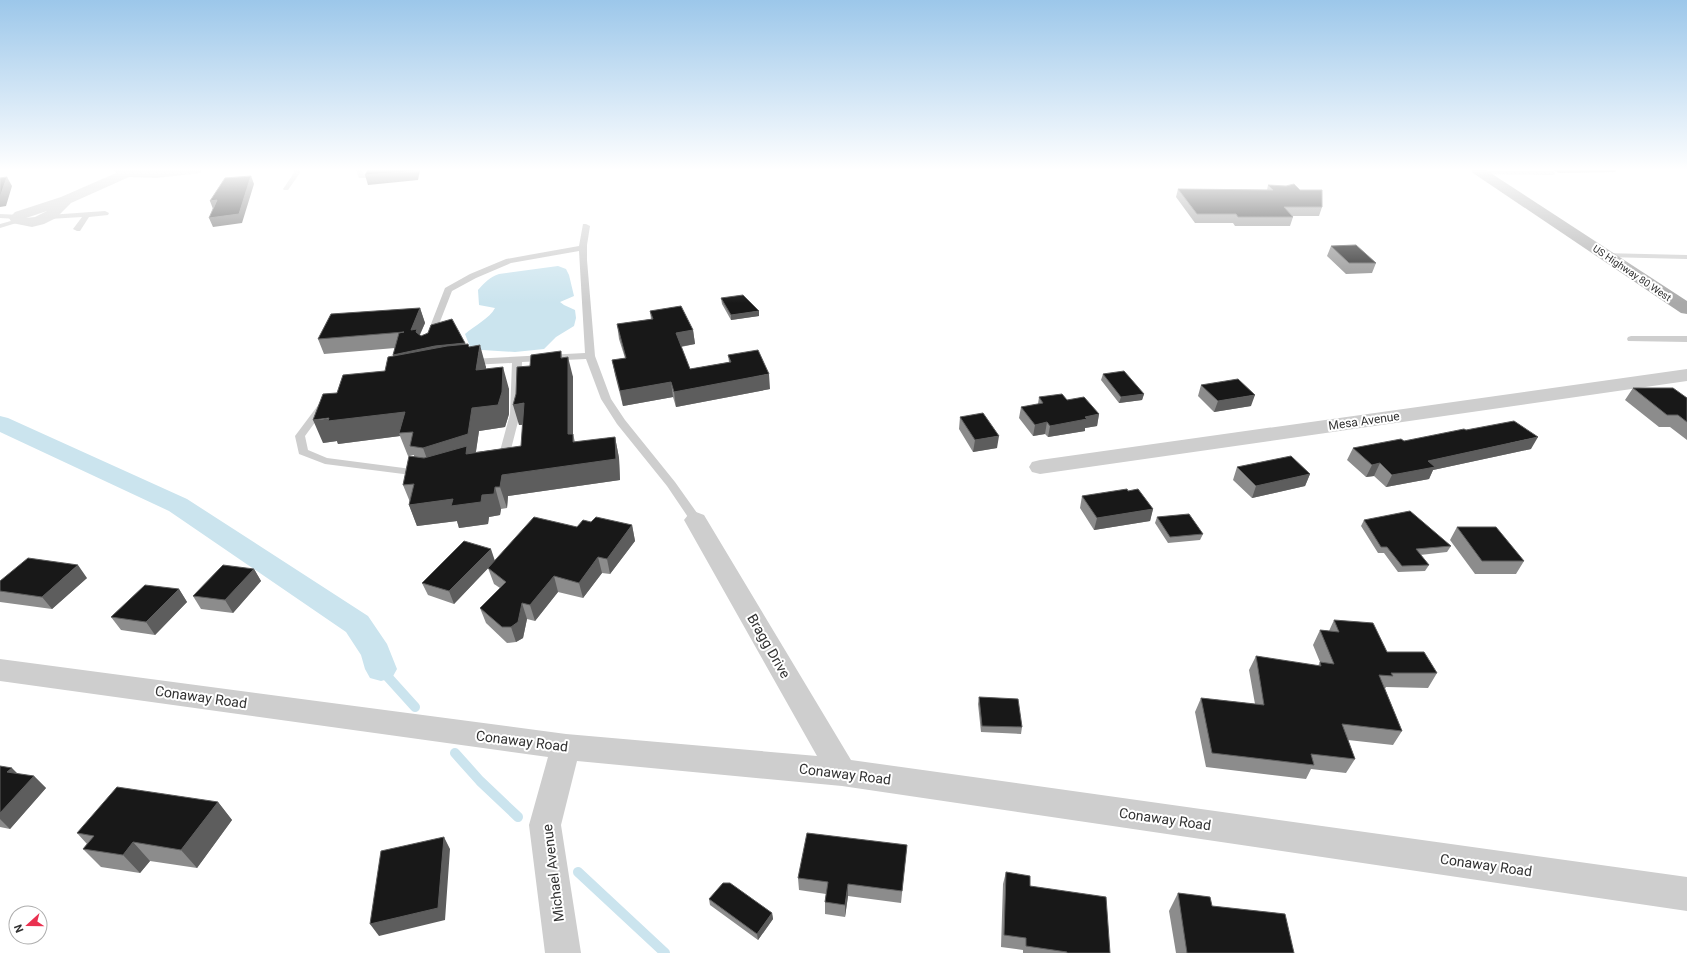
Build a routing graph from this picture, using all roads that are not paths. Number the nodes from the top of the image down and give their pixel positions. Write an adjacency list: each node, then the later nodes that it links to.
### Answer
1 (29, 214): 8 (street)
2 (53, 214): 7 (street)
3 (92, 214): 5 (lane)
4 (1545, 214): 13 (main road, US Highway 80 West)
5 (87, 215): 7 (lane); 11 (lane)
6 (0, 216): 8 (lane)
7 (49, 217): 8 (street)
8 (18, 219): 9 (lane)
9 (0, 226)
10 (586, 226): 12 (lane)
11 (77, 229)
12 (583, 248): 18 (lane); 19 (lane)
13 (1606, 255): 14 (lane); 15 (main road, US Highway 80 West)
14 (1687, 258)
15 (1687, 310)
16 (1687, 339): 17 (lane)
17 (1630, 340)
18 (427, 347)
19 (590, 356): 20 (lane); 27 (lane)
20 (517, 360): 21 (lane); 24 (lane)
21 (458, 363)
22 (1687, 376): 25 (street, Mesa Avenue)
23 (333, 397): 26 (lane)
24 (483, 460)
25 (1040, 467)
26 (431, 475)
27 (696, 520): 30 (street, Bragg Drive)
28 (0, 670): 29 (street, Conaway Road)
29 (566, 747): 30 (street, Conaway Road); 32 (street, Michael Avenue)
30 (842, 772): 31 (street, Conaway Road)
31 (1687, 894)
32 (563, 953)

